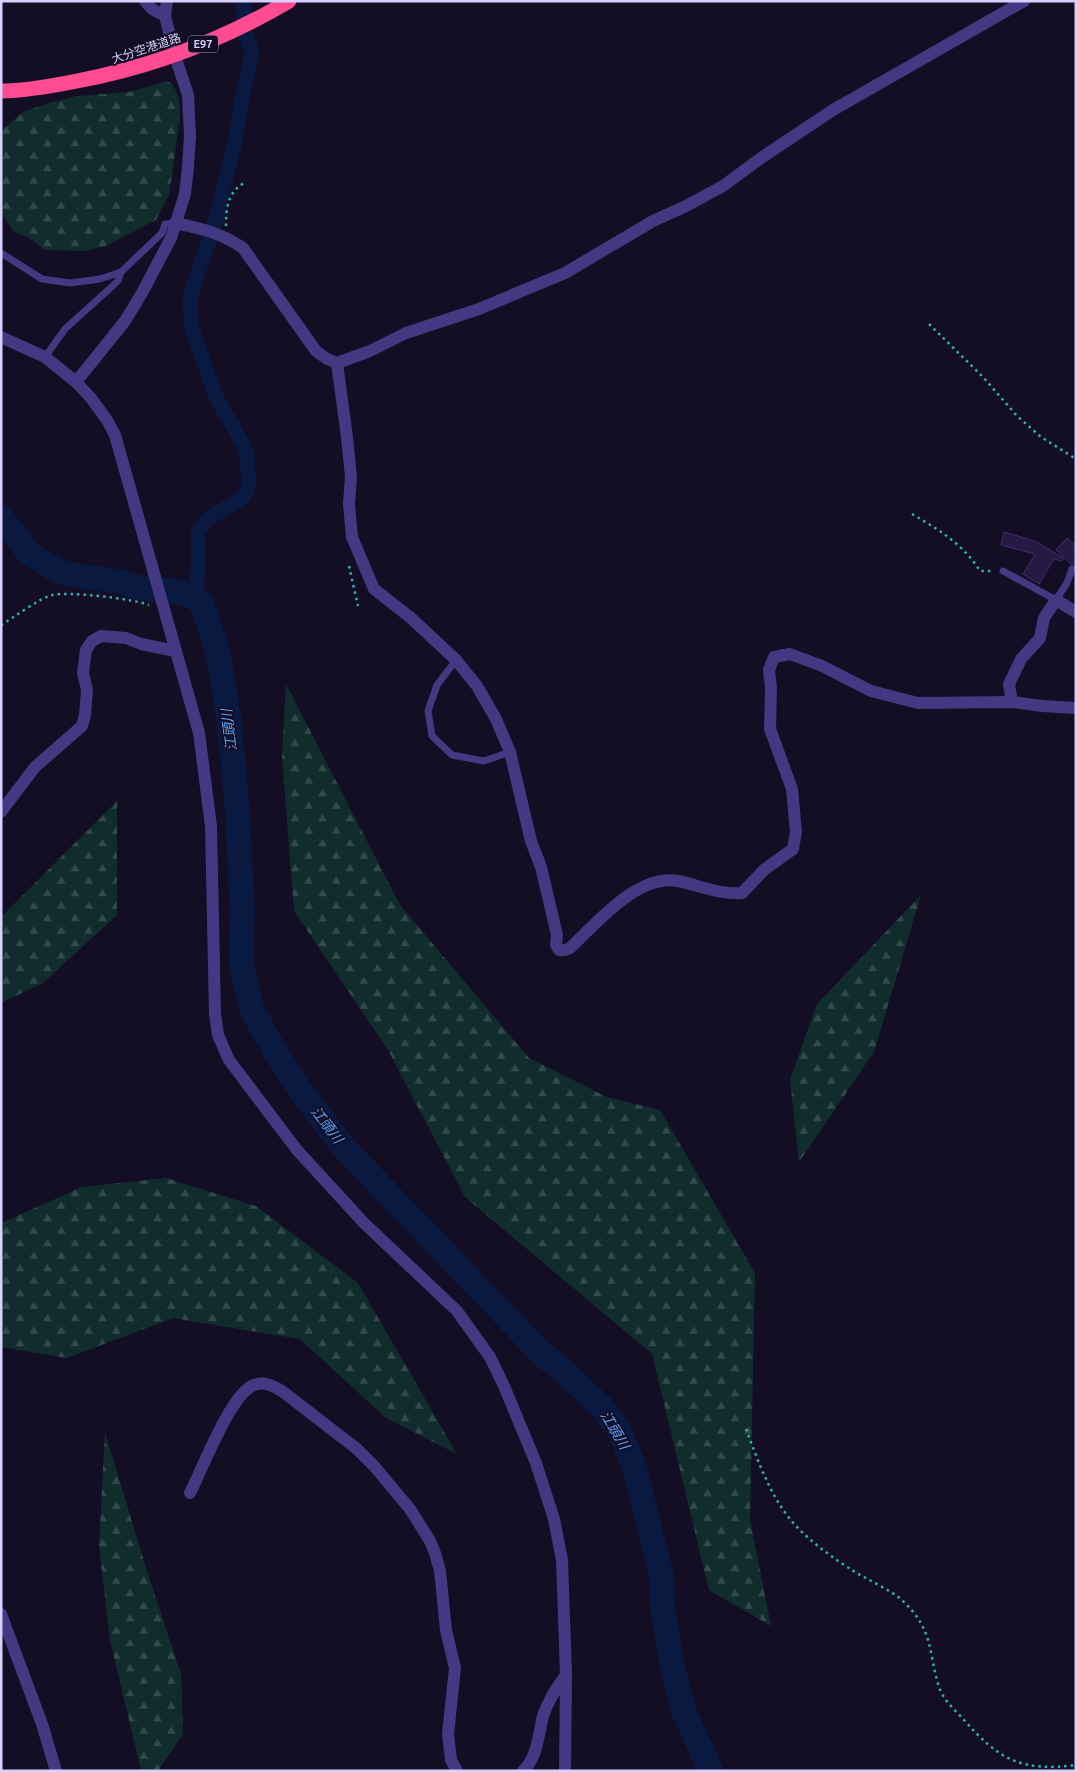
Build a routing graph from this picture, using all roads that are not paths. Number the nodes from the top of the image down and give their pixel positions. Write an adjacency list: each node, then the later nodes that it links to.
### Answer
1 (145, 1): 5 (street)
2 (167, 1): 5 (street)
3 (289, 1): 6 (highway, 大分空港道路 / E97)
4 (1024, 1): 12 (street)
5 (164, 16): 7 (street)
6 (1, 91)
7 (175, 223): 9 (lane); 12 (street); 13 (street)
8 (1, 253): 9 (lane)
9 (121, 272): 11 (lane)
10 (1, 337): 11 (street)
11 (45, 357): 13 (street)
12 (337, 363): 19 (street)
13 (76, 382): 18 (street)
14 (1072, 569): 16 (lane)
15 (1003, 571): 16 (lane)
16 (1056, 600): 17 (street); 20 (street)
17 (1076, 612)
18 (176, 651): 23 (street); 26 (street)
19 (456, 660): 22 (street); 22 (lane)
20 (1012, 702): 21 (street); 22 (street)
21 (1076, 708)
22 (510, 752)
23 (1, 812)
24 (190, 1493): 28 (street)
25 (1, 1614): 27 (street)
26 (566, 1675): 29 (street); 30 (street)
27 (56, 1771)
28 (456, 1771)
29 (523, 1771)
30 (565, 1771)

